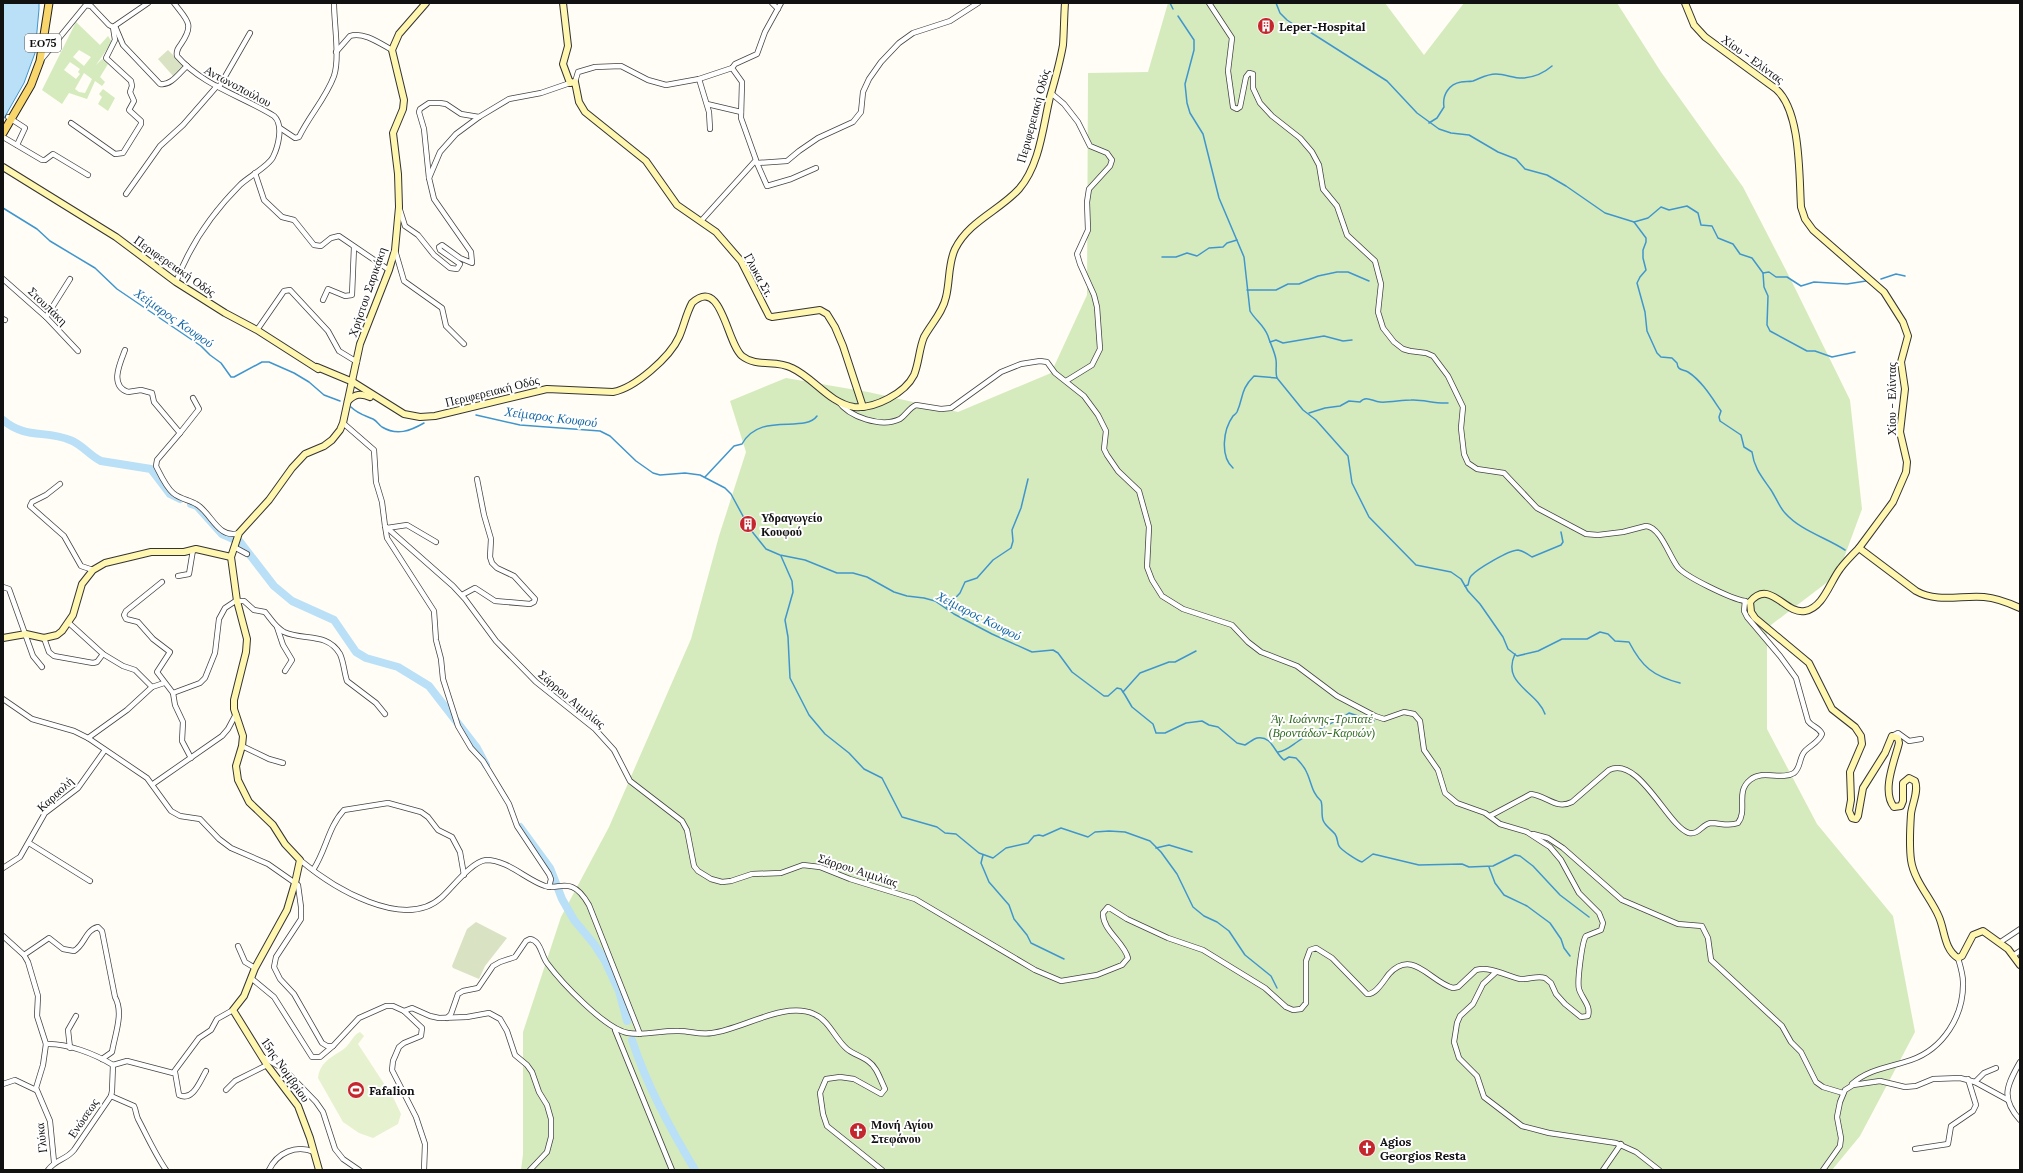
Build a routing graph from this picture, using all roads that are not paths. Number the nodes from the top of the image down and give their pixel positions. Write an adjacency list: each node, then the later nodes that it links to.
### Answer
1 (49, 3): 18 (main road, ΕΟ75)
2 (148, 3): 14 (street)
3 (174, 3): 19 (street, Αντωνοπούλου)
4 (334, 3): 17 (street)
5 (426, 3): 16 (main road)
6 (563, 3): 22 (main road, Γλυκα Στ.)
7 (772, 3): 13 (street)
8 (782, 3): 13 (street)
9 (978, 3): 36 (street)
10 (1065, 3): 24 (main road, Περιφερειακή Οδός)
11 (1209, 3): 88 (street)
12 (1685, 3): 78 (main road, Χίου - Ελίντας)
13 (778, 9): 20 (street)
14 (114, 26): 18 (street); 19 (street); 29 (street)
15 (250, 33): 23 (street)
16 (392, 50): 17 (street); 45 (main road, Χρήστου Σαρικάκη)
17 (336, 52): 31 (street)
18 (40, 61): 28 (main road, ΕΟ75)
19 (187, 66): 23 (street, Αντωνοπούλου)
20 (732, 68): 21 (street); 26 (street)
21 (699, 79): 22 (street); 25 (street)
22 (572, 82): 27 (street); 46 (main road, Γλυκα Στ.)
23 (218, 87): 31 (street, Αντωνοπούλου); 44 (street)
24 (1051, 93): 63 (street); 70 (main road, Περιφερειακή Οδός)
25 (707, 104): 26 (street); 32 (street)
26 (741, 112): 36 (street)
27 (479, 117): 42 (street); 42 (street)
28 (10, 118): 30 (main road, ΕΟ75); 33 (main road, ΕΟ75); 35 (street)
29 (71, 123)
30 (3, 125)
31 (280, 128): 40 (street)
32 (710, 129)
33 (3, 133)
34 (3, 137): 35 (street)
35 (17, 145): 41 (street)
36 (756, 161): 38 (street); 46 (street)
37 (3, 167): 43 (main road, Περιφερειακή Οδός)
38 (816, 168)
39 (3, 172): 43 (main road, Περιφερειακή Οδός)
40 (255, 173): 47 (street); 52 (street)
41 (88, 175)
42 (429, 178): 45 (street)
43 (22, 181): 52 (main road, Περιφερειακή Οδός)
44 (126, 194)
45 (399, 207): 48 (main road, Χρήστου Σαρικάκη)
46 (701, 221): 70 (main road, Γλυκα Στ.)
47 (354, 247): 49 (street); 53 (street)
48 (395, 250): 49 (main road, Χρήστου Σαρικάκη); 56 (street)
49 (389, 270): 59 (main road, Χρήστου Σαρικάκη)
50 (3, 279): 54 (street, Στουπάκη)
51 (70, 279): 54 (street)
52 (176, 282): 55 (main road, Περιφερειακή Οδός)
53 (322, 300)
54 (46, 317): 58 (street, Στουπάκη)
55 (258, 330): 59 (street); 60 (main road, Περιφερειακή Οδός)
56 (464, 344)
57 (125, 350): 72 (street)
58 (78, 351)
59 (358, 362): 61 (main road, Χρήστου Σαρικάκη)
60 (317, 367): 62 (main road, Περιφερειακή Οδός); 64 (main road, Περιφερειακή Οδός)
61 (356, 370): 62 (main road); 64 (main road, Χρήστου Σαρικάκη)
62 (336, 374): 64 (main road, Περιφερειακή Οδός)
63 (1066, 381): 68 (street); 112 (street)
64 (352, 384): 65 (main road, Περιφερειακή Οδός); 67 (main road, Χρήστου Σαρικάκη); 69 (main road, Περιφερειακή Οδός)
65 (370, 397): 67 (main road); 69 (main road, Περιφερειακή Οδός)
66 (193, 398): 72 (street)
67 (348, 401): 71 (main road, Χρήστου Σαρικάκη)
68 (838, 401): 69 (main road, Περιφερειακή Οδός); 70 (main road, Περιφερειακή Οδός)
69 (392, 407)
70 (863, 407)
71 (343, 423): 75 (street); 76 (main road, Χρήστου Σαρικάκη)
72 (180, 433): 76 (street)
73 (477, 479): 86 (street)
74 (60, 484): 82 (street)
75 (386, 527): 77 (street); 86 (street, Σάρρου Αιμιλίας); 121 (street)
76 (236, 540): 80 (street); 81 (main road, Χρήστου Σαρικάκη)
77 (436, 542)
78 (1859, 548): 88 (main road, Χίου - Ελίντας); 89 (main road)
79 (193, 550): 81 (main road); 82 (main road); 83 (street)
80 (247, 554)
81 (231, 556): 87 (main road)
82 (93, 570): 90 (main road)
83 (178, 576)
84 (162, 582): 98 (street)
85 (3, 587): 92 (street)
86 (462, 595): 132 (street, Σάρρου Αιμιλίας)
87 (237, 601): 91 (street); 100 (street); 102 (main road)
88 (1747, 602): 104 (main road); 112 (street)
89 (2020, 608)
90 (69, 623): 94 (main road); 95 (street)
91 (277, 627): 97 (street); 103 (street)
92 (26, 634): 93 (main road); 94 (main road); 96 (street)
93 (3, 638)
94 (44, 638): 95 (street)
95 (103, 654): 99 (street)
96 (42, 667)
97 (285, 671)
98 (164, 683): 99 (street); 100 (street)
99 (152, 687): 105 (street)
100 (173, 693): 109 (street)
101 (3, 699): 105 (street)
102 (236, 714): 107 (main road); 109 (street)
103 (385, 714)
104 (1894, 735): 106 (street); 129 (main road)
105 (88, 738): 108 (street)
106 (1920, 739)
107 (242, 746): 110 (street); 115 (main road)
108 (105, 750): 111 (street); 114 (street, Καραολή)
109 (191, 758): 111 (street)
110 (283, 763)
111 (153, 784): 120 (street)
112 (1490, 816): 113 (street)
113 (1527, 832): 132 (street); 157 (street)
114 (29, 843): 116 (street, Καραολή); 119 (street)
115 (300, 860): 117 (street); 120 (main road)
116 (3, 868)
117 (313, 870): 118 (street); 118 (street)
118 (464, 875): 121 (street)
119 (90, 881)
120 (295, 883): 131 (main road); 141 (street)
121 (551, 888): 139 (street)
122 (2020, 928): 124 (street)
123 (3, 936): 127 (street)
124 (1999, 942): 128 (main road); 129 (main road)
125 (238, 946): 131 (street)
126 (2020, 951): 128 (street)
127 (24, 955): 140 (street); 144 (street)
128 (2014, 955): 130 (main road)
129 (1958, 958): 154 (street)
130 (2020, 965)
131 (255, 968): 133 (main road)
132 (1496, 972): 161 (street)
133 (251, 978): 134 (main road); 141 (street)
134 (233, 1010): 143 (main road, 15ης Νομβρίου); 150 (street)
135 (404, 1011): 137 (street); 141 (street); 170 (street)
136 (76, 1016): 142 (street)
137 (447, 1018): 138 (street); 171 (street)
138 (617, 1030): 139 (street); 172 (street)
139 (637, 1034): 173 (street)
140 (46, 1044): 142 (street); 155 (street)
141 (333, 1046)
142 (70, 1048): 144 (street)
143 (262, 1057): 147 (main road, 15ης Νομβρίου); 169 (street)
144 (102, 1059): 146 (street)
145 (2020, 1062): 159 (street)
146 (113, 1065): 150 (street); 158 (street, Ενώσεως)
147 (267, 1066): 156 (street); 163 (main road, 15ης Νομβρίου)
148 (1996, 1068): 152 (street)
149 (206, 1071): 150 (street)
150 (175, 1072)
151 (1968, 1079): 152 (street); 154 (street); 162 (street)
152 (1975, 1082): 159 (street)
153 (3, 1084): 155 (street)
154 (1850, 1086): 157 (street)
155 (36, 1090): 164 (street, Γλύκα)
156 (226, 1090)
157 (1843, 1093): 176 (street)
158 (111, 1096): 164 (street, Ενώσεως); 166 (street)
159 (2008, 1100): 160 (street)
160 (2020, 1120)
161 (1621, 1144): 174 (street); 175 (street)
162 (1915, 1149)
163 (314, 1152): 167 (street); 168 (main road, 15ης Νομβρίου)
164 (54, 1162): 165 (street, Ενώσεως)
165 (48, 1170)
166 (166, 1170)
167 (268, 1170)
168 (319, 1170)
169 (360, 1170)
170 (424, 1170)
171 (530, 1170)
172 (672, 1170)
173 (882, 1170)
174 (1603, 1170)
175 (1659, 1170)
176 (1823, 1170)

